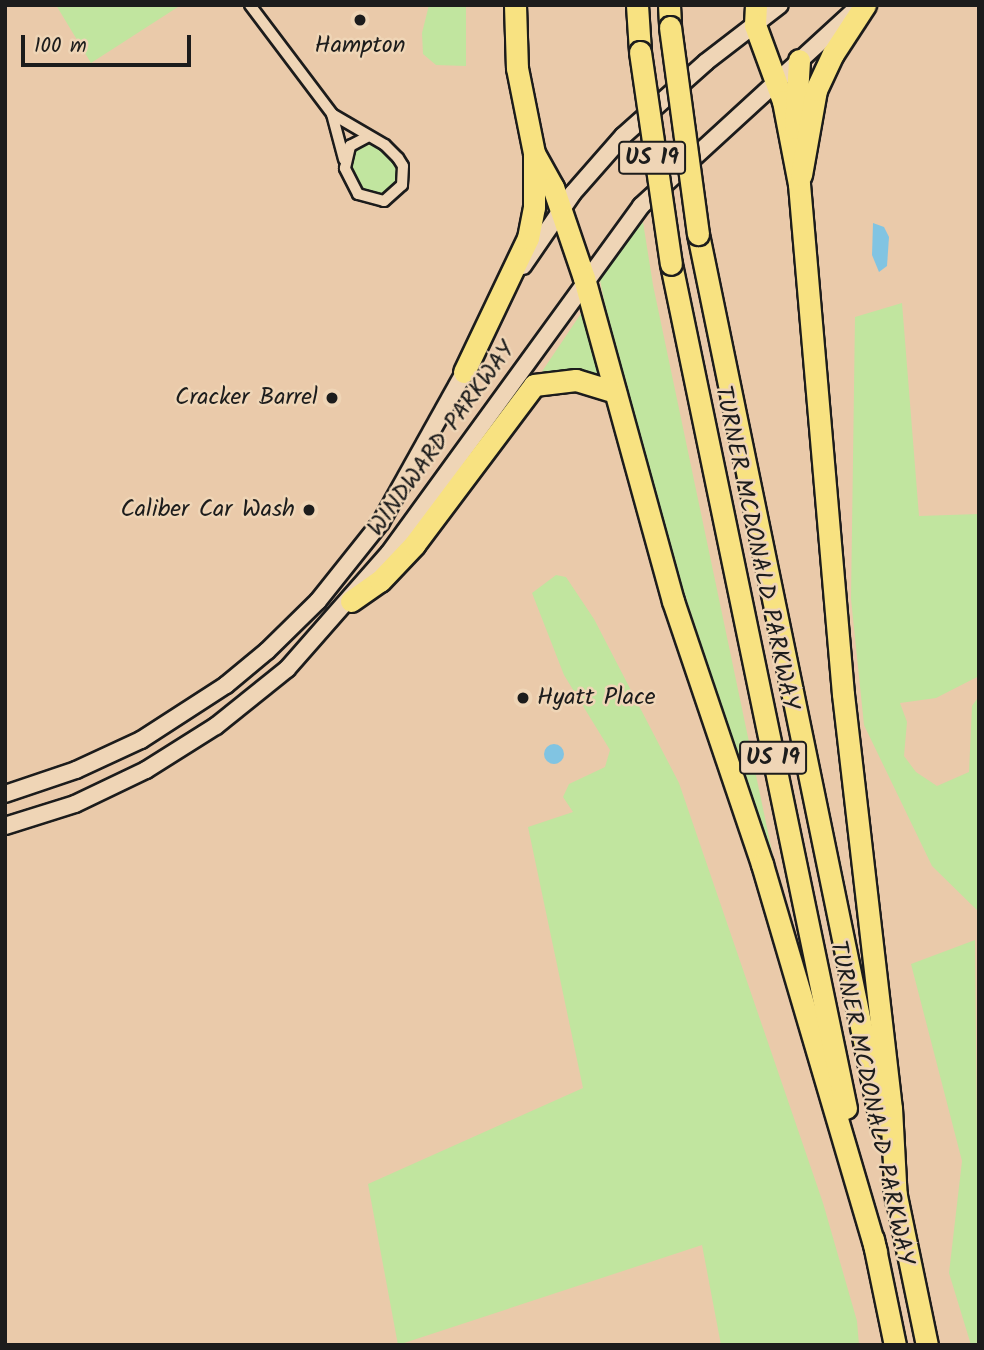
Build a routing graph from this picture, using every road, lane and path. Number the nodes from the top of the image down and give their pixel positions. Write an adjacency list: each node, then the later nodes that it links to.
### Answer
1 (250, 5): 10 (street)
2 (515, 5): 13 (highway)
3 (636, 5): 26 (highway, TURNER MCDONALD PARKWAY / US 19, bridge)
4 (669, 5): 25 (highway, TURNER MCDONALD PARKWAY / US 19, bridge)
5 (780, 5): 7 (main road, WINDWARD PARKWAY)
6 (863, 5): 8 (main road, WINDWARD PARKWAY); 15 (highway)
7 (755, 15): 9 (highway); 16 (main road, WINDWARD PARKWAY)
8 (799, 60): 9 (main road, WINDWARD PARKWAY); 12 (highway)
9 (777, 82): 12 (highway); 17 (main road, WINDWARD PARKWAY)
10 (332, 114): 11 (street); 14 (street)
11 (368, 137): 14 (street); 14 (street)
12 (791, 143): 15 (highway)
13 (534, 153): 16 (highway); 18 (highway)
14 (344, 159)
15 (799, 184): 25 (highway)
16 (562, 209): 17 (highway); 18 (main road, WINDWARD PARKWAY)
17 (584, 278): 19 (highway); 20 (main road, WINDWARD PARKWAY)
18 (464, 372): 21 (main road, WINDWARD PARKWAY)
19 (615, 392): 20 (highway); 26 (highway)
20 (351, 601): 22 (main road, WINDWARD PARKWAY)
21 (300, 618): 22 (main road); 23 (main road, WINDWARD PARKWAY)
22 (319, 637): 24 (main road, WINDWARD PARKWAY)
23 (5, 794)
24 (5, 826)
25 (896, 1200): 28 (highway, TURNER MCDONALD PARKWAY / US 19)
26 (876, 1252): 27 (highway, TURNER MCDONALD PARKWAY / US 19)
27 (895, 1345)
28 (927, 1345)

